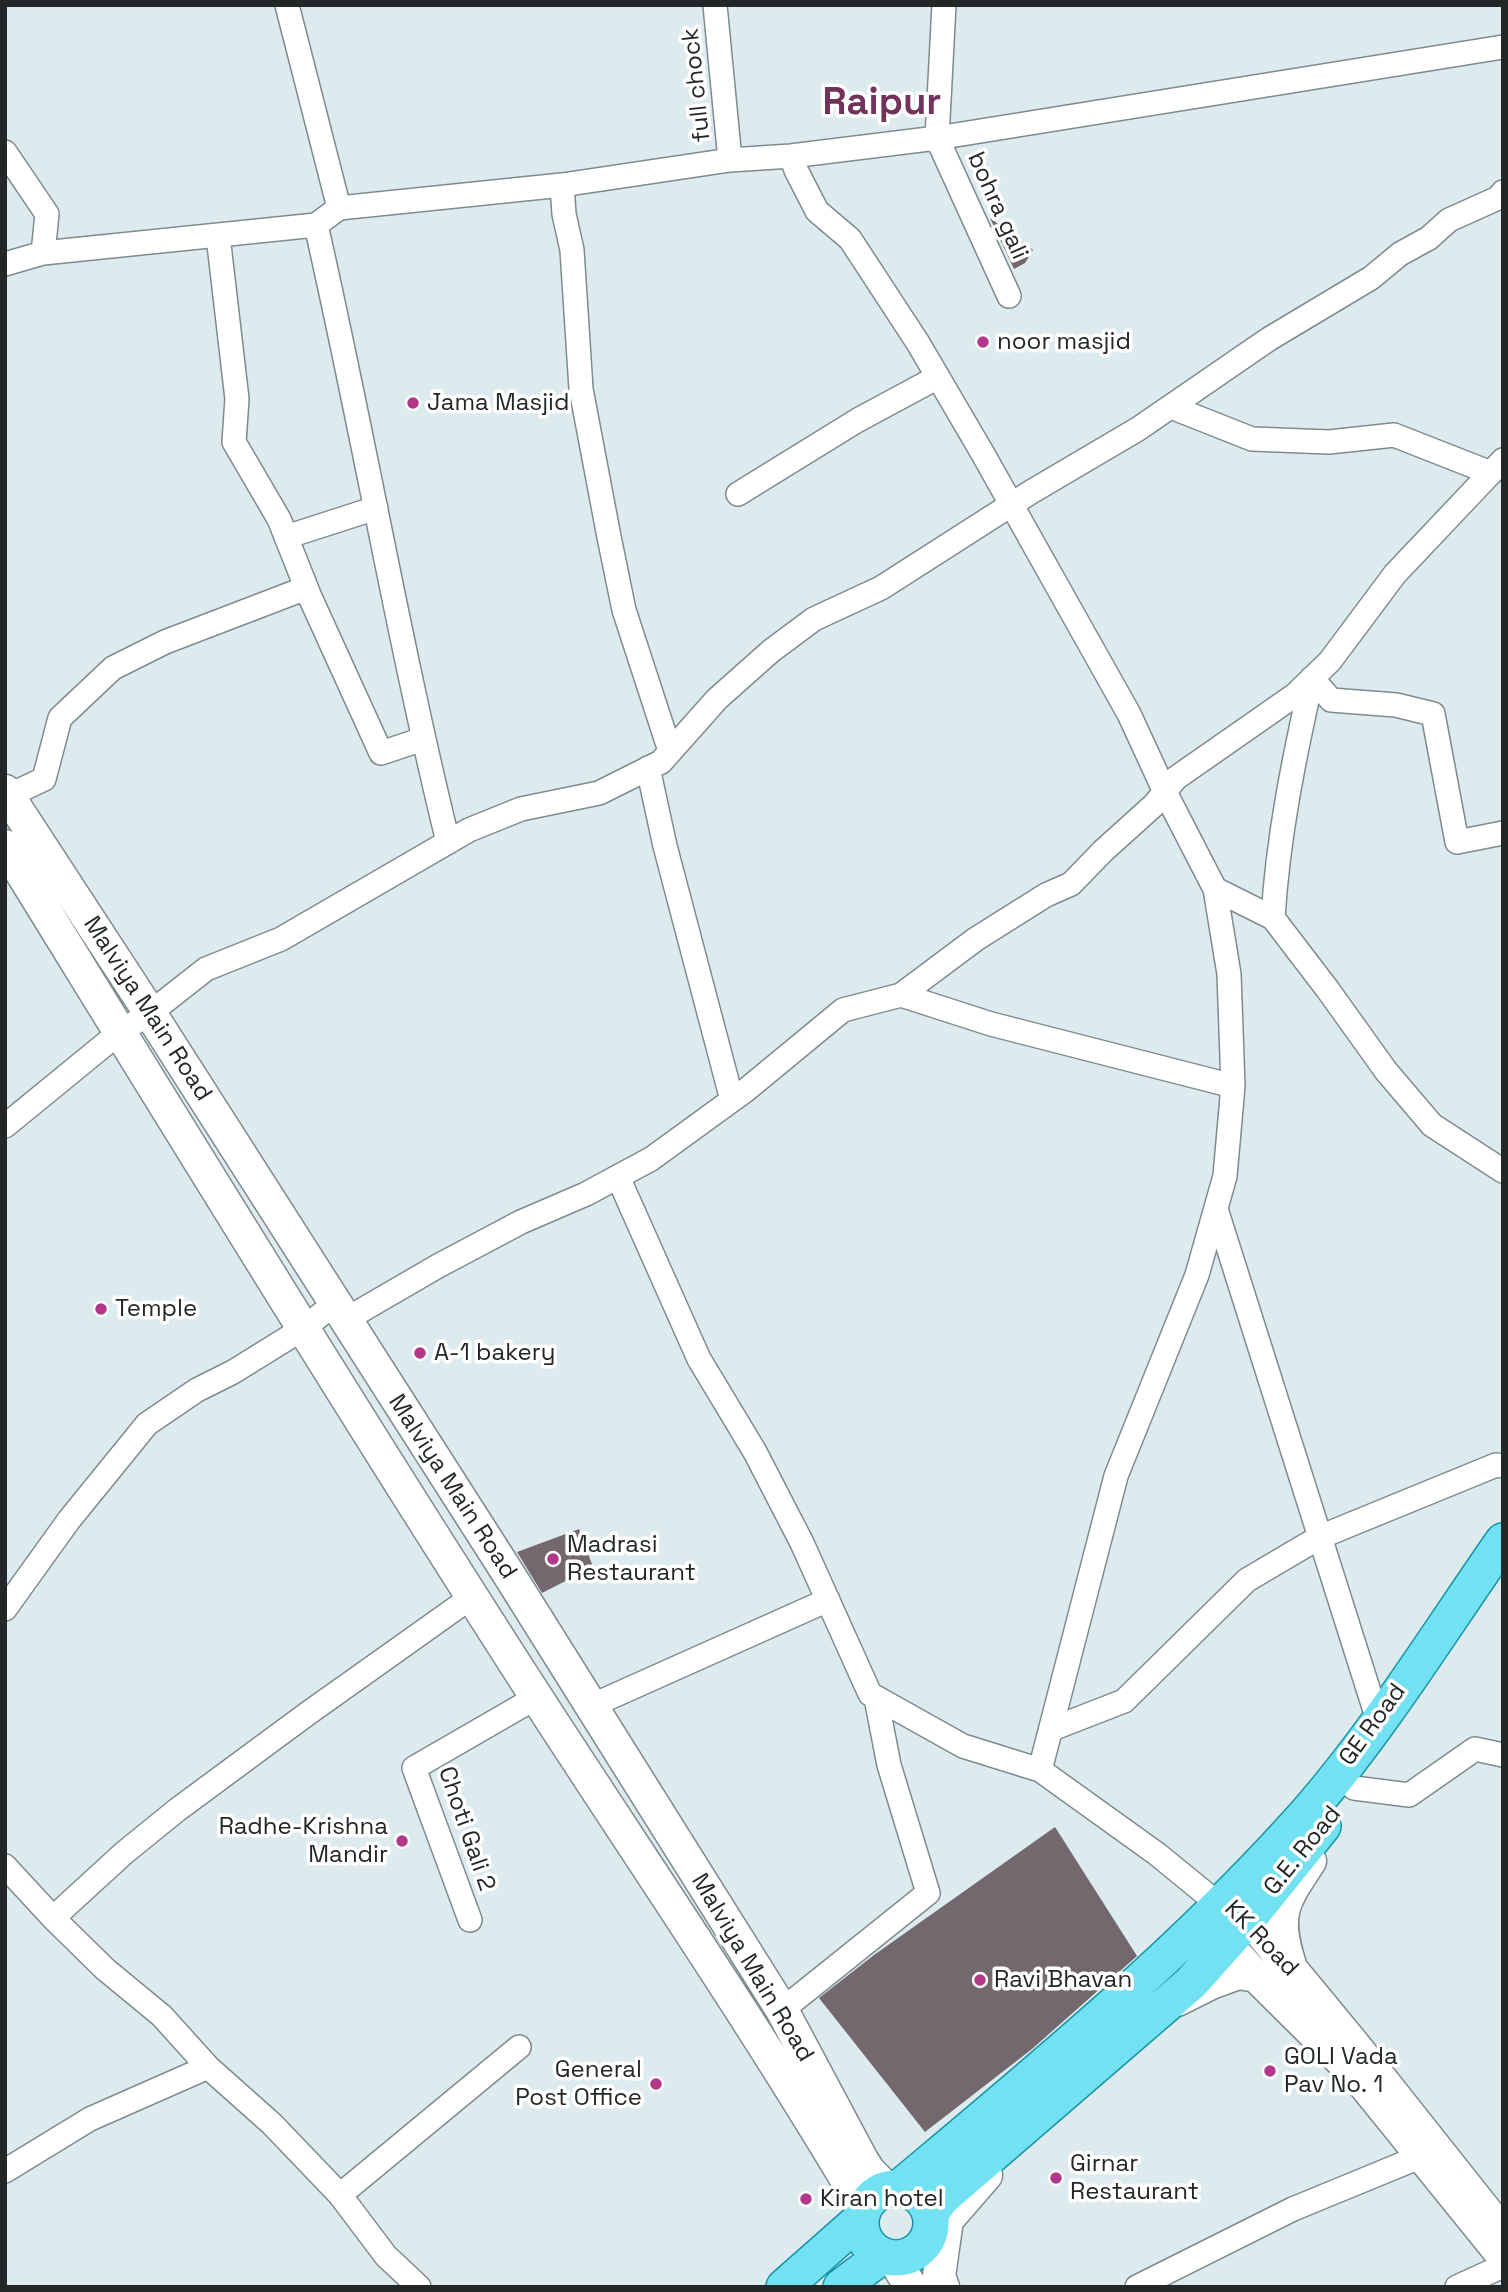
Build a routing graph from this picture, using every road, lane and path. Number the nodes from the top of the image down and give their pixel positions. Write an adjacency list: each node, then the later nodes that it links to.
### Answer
1 (288, 5): 11 (street)
2 (715, 5): 8 (street, full chock)
3 (944, 5): 5 (street)
4 (1503, 47): 5 (street)
5 (937, 138): 7 (street); 16 (street, bohra gali)
6 (5, 152): 14 (street)
7 (791, 156): 8 (street); 17 (street)
8 (730, 160): 9 (street)
9 (562, 185): 11 (street); 27 (street)
10 (1503, 192): 18 (street)
11 (339, 208): 12 (street)
12 (316, 225): 13 (street); 22 (street)
13 (218, 236): 14 (street); 23 (street)
14 (43, 253): 15 (street)
15 (5, 264)
16 (1009, 296)
17 (938, 377): 20 (street); 21 (street)
18 (1171, 407): 19 (street); 21 (street)
19 (1497, 467): 25 (street)
20 (738, 494)
21 (1011, 505): 27 (street); 29 (street)
22 (376, 508): 23 (street); 26 (street)
23 (286, 537): 24 (street)
24 (306, 588): 26 (street); 30 (street)
25 (1312, 678): 29 (street); 31 (street); 35 (street)
26 (423, 739): 32 (street)
27 (670, 751): 28 (street)
28 (648, 768): 32 (street); 40 (street)
29 (1165, 792): 34 (street); 36 (street)
30 (7, 793): 37 (street, Malviya Main Road)
31 (1503, 833)
32 (448, 842): 37 (street)
33 (5, 846): 38 (street, Malviya Main Road)
34 (1215, 889): 35 (street); 39 (street)
35 (1273, 918): 42 (street)
36 (901, 995): 39 (street); 40 (street)
37 (150, 1013): 38 (street); 45 (street, Malviya Main Road)
38 (120, 1032): 41 (street); 46 (street, Malviya Main Road)
39 (1233, 1086): 44 (street)
40 (732, 1100): 43 (street)
41 (5, 1126)
42 (1503, 1171)
43 (618, 1177): 45 (street); 52 (street)
44 (1216, 1209): 48 (street); 58 (street)
45 (339, 1312): 46 (street); 56 (street, Malviya Main Road)
46 (304, 1328): 51 (street, Malviya Main Road); 53 (street)
47 (1503, 1466): 48 (street)
48 (1320, 1537): 57 (street); 58 (street)
49 (1503, 1541): 57 (main road, GE Road)
50 (1503, 1576): 61 (main road, G.E. Road)
51 (473, 1596): 54 (street, Malviya Main Road); 65 (street)
52 (828, 1600): 55 (street); 56 (street)
53 (5, 1609)
54 (537, 1697): 66 (street, Choti Gali 2); 77 (street, Malviya Main Road)
55 (876, 1698): 60 (street); 70 (street)
56 (591, 1706): 70 (street, Malviya Main Road)
57 (1378, 1720): 61 (main road, GE Road)
58 (1052, 1729): 60 (street)
59 (1503, 1755): 61 (street)
60 (1040, 1770): 64 (street)
61 (1345, 1782): 62 (main road, G.E. Road); 64 (main road, GE Road)
62 (1331, 1816): 64 (main road, G.E. Road); 67 (street)
63 (5, 1866): 65 (street)
64 (1223, 1915): 67 (street, KK Road); 68 (street, KK Road); 69 (main road); 77 (main road)
65 (53, 1919): 72 (street)
66 (470, 1920)
67 (1292, 1970): 74 (street, KK Road)
68 (1257, 1976): 69 (street); 74 (street, KK Road)
69 (1163, 2007): 73 (main road)
70 (782, 2010): 77 (street, Malviya Main Road)
71 (519, 2047): 76 (street)
72 (208, 2067): 75 (street); 76 (street)
73 (1039, 2114): 78 (main road); 86 (street)
74 (1429, 2153): 79 (street, KK Road); 80 (street, KK Road); 87 (street)
75 (5, 2171)
76 (340, 2195): 83 (street)
77 (878, 2202): 78 (main road); 82 (main road); 84 (main road)
78 (930, 2215): 82 (main road)
79 (1503, 2233)
80 (1503, 2256)
81 (1503, 2266): 88 (street)
82 (895, 2267): 85 (main road)
83 (419, 2287)
84 (784, 2287)
85 (841, 2287)
86 (943, 2287)
87 (1137, 2287)
88 (1457, 2287)

